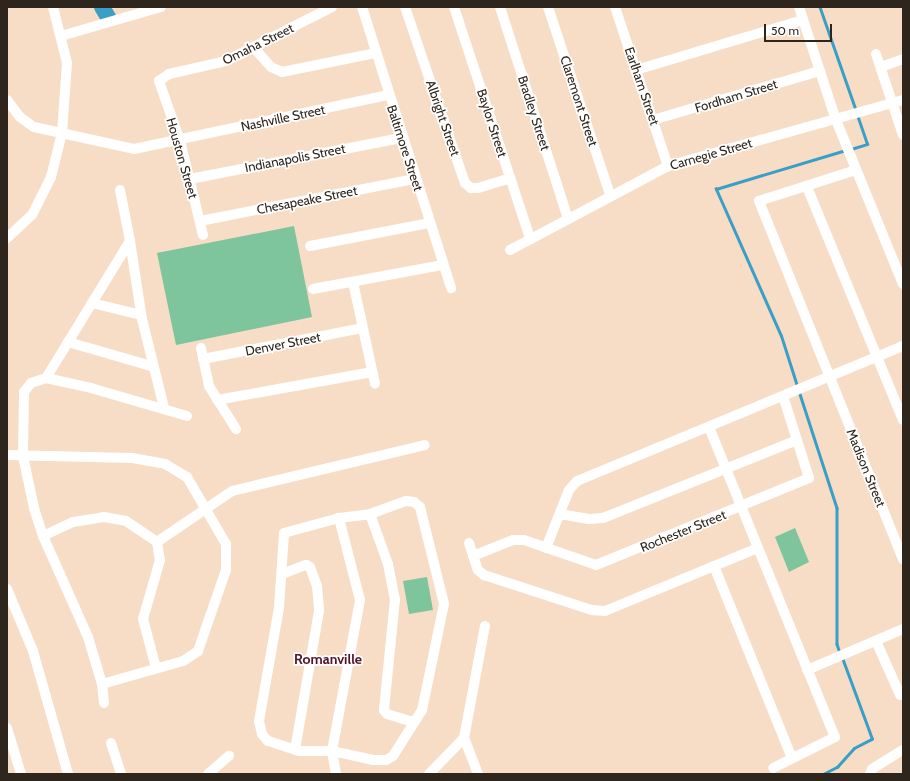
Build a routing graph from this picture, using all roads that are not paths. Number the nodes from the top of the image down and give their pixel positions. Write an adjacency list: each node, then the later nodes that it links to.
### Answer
1 (53, 7): 12 (street)
2 (161, 7): 12 (street)
3 (332, 7): 13 (street, Omaha Street)
4 (362, 7): 14 (street, Baltimore Street)
5 (405, 7): 33 (street, Albright Street)
6 (454, 7): 33 (street, Baylor Street)
7 (500, 7): 39 (street, Bradley Street)
8 (548, 7): 38 (street, Claremont Street)
9 (615, 7): 18 (street, Earlham Street)
10 (799, 7): 11 (street)
11 (803, 20): 18 (street); 19 (street)
12 (62, 36): 27 (street)
13 (254, 48): 14 (street); 20 (street, Omaha Street)
14 (375, 53): 21 (street, Baltimore Street)
15 (876, 54): 17 (street)
16 (903, 59): 17 (street)
17 (881, 68): 24 (street)
18 (636, 70): 25 (street, Earlham Street)
19 (820, 71): 25 (street, Fordham Street); 26 (street)
20 (159, 81): 30 (street, Houston Street)
21 (387, 95): 29 (street, Baltimore Street); 30 (street, Nashville Street)
22 (7, 100): 27 (street, Nashville Street)
23 (903, 100): 24 (street, Carnegie Street)
24 (893, 104): 26 (street, Carnegie Street); 28 (street)
25 (653, 120): 31 (street, Earlham Street)
26 (836, 120): 31 (street, Carnegie Street); 32 (street)
27 (62, 133): 30 (street, Nashville Street); 43 (street)
28 (903, 135)
29 (401, 138): 34 (street, Indianapolis Street); 35 (street, Baltimore Street)
30 (180, 141): 34 (street, Houston Street)
31 (668, 166): 38 (street, Carnegie Street)
32 (856, 170): 36 (street); 50 (street)
33 (510, 178): 44 (street, Baylor Street)
34 (190, 179): 40 (street, Houston Street)
35 (415, 179): 40 (street, Chesapeake Street); 41 (street, Baltimore Street)
36 (806, 187): 59 (street); 64 (street, Madison Street)
37 (120, 190): 45 (street)
38 (610, 195): 39 (street, Carnegie Street)
39 (568, 219): 44 (street, Carnegie Street)
40 (200, 221): 42 (street, Houston Street)
41 (429, 223): 46 (street); 48 (street, Baltimore Street)
42 (203, 235)
43 (7, 238)
44 (530, 238): 47 (street, Carnegie Street)
45 (130, 241): 53 (street); 54 (street)
46 (310, 246)
47 (510, 250)
48 (443, 265): 49 (street); 51 (street, Baltimore Street)
49 (352, 282): 52 (street); 55 (street)
50 (903, 284)
51 (450, 288)
52 (313, 289)
53 (92, 303): 54 (street); 56 (street)
54 (141, 315): 61 (street)
55 (362, 328): 60 (street, Denver Street); 62 (street)
56 (68, 342): 61 (street); 63 (street)
57 (903, 346): 59 (street)
58 (201, 348): 60 (street)
59 (876, 357): 64 (street); 70 (street)
60 (203, 359): 67 (street)
61 (151, 366): 68 (street)
62 (372, 372): 65 (street); 67 (street)
63 (46, 378): 68 (street); 76 (street)
64 (830, 378): 66 (street); 89 (street, Madison Street)
65 (375, 384)
66 (788, 395): 71 (street); 73 (street, Rochester Street)
67 (217, 400): 72 (street)
68 (164, 408): 69 (street)
69 (187, 416)
70 (903, 420)
71 (708, 427): 77 (street); 81 (street)
72 (236, 429)
73 (797, 440): 77 (street); 79 (street, Rochester Street)
74 (425, 445): 78 (street)
75 (7, 455): 76 (street)
76 (23, 456): 78 (street); 83 (street)
77 (726, 468): 79 (street); 81 (street)
78 (207, 508): 84 (street); 96 (street)
79 (741, 508): 86 (street, Rochester Street); 87 (street)
80 (370, 514): 82 (street); 101 (street); 101 (street)
81 (560, 514): 86 (street)
82 (339, 518): 91 (street); 107 (street)
83 (43, 536): 84 (street); 98 (street)
84 (156, 542): 96 (street)
85 (468, 543): 88 (street)
86 (546, 548): 88 (street, Rochester Street)
87 (758, 548): 90 (street); 97 (street)
88 (473, 556): 90 (street)
89 (903, 559)
90 (714, 566): 109 (street)
91 (282, 574): 105 (street); 105 (street)
92 (7, 589): 112 (street)
93 (485, 626): 103 (street)
94 (903, 629): 95 (street)
95 (876, 641): 97 (street); 99 (street)
96 (156, 668): 98 (street)
97 (807, 670): 109 (street)
98 (102, 684): 100 (street)
99 (900, 695)
100 (104, 703)
101 (414, 722): 107 (street)
102 (7, 728): 111 (street)
103 (464, 738): 116 (street); 117 (street)
104 (111, 743): 113 (street)
105 (295, 750): 107 (street)
106 (903, 750): 118 (street)
107 (332, 751): 115 (street)
108 (229, 756): 114 (street)
109 (792, 758): 110 (street)
110 (773, 768)
111 (21, 774)
112 (68, 774)
113 (121, 774)
114 (208, 774)
115 (336, 774)
116 (429, 774)
117 (478, 774)
118 (870, 774)

